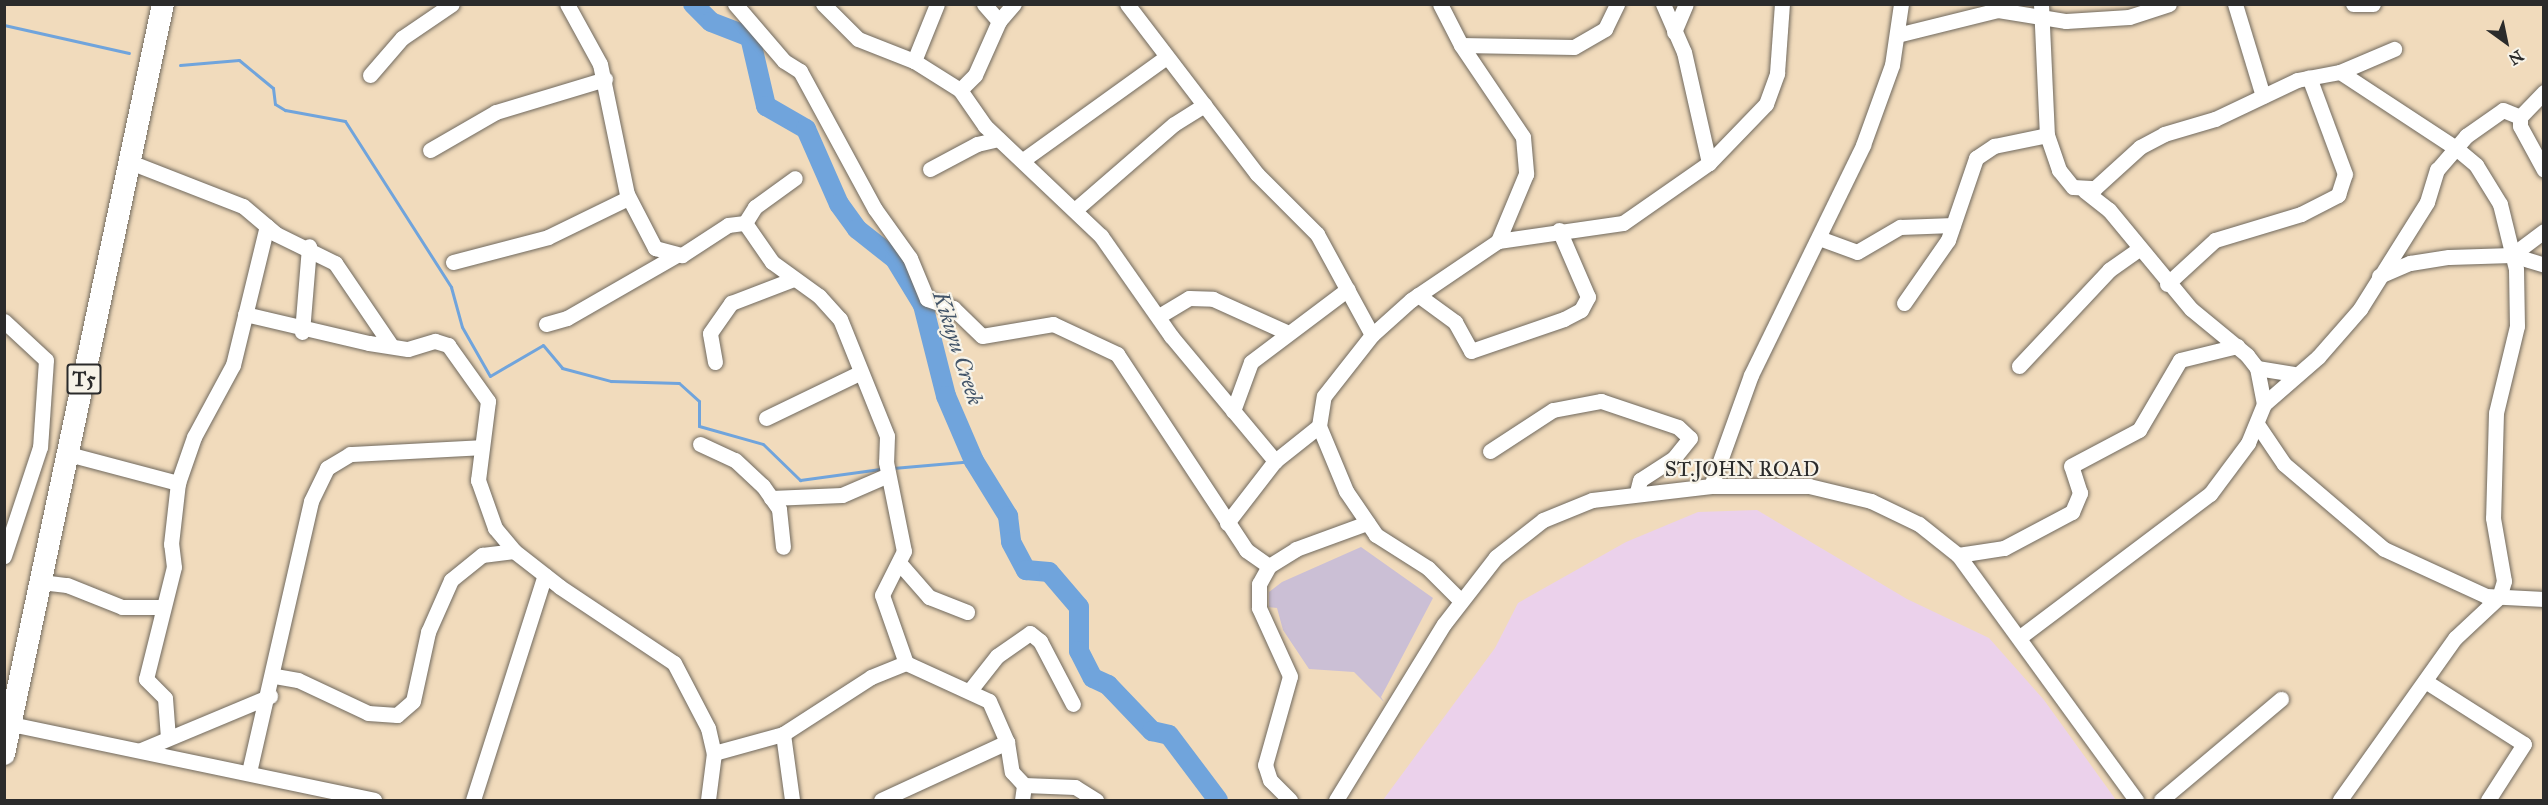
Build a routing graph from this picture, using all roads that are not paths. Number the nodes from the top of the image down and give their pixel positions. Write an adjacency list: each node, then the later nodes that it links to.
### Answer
1 (164, 4): 42 (highway, T5)
2 (452, 4): 29 (street)
3 (567, 4): 31 (street)
4 (735, 4): 100 (street)
5 (823, 4): 27 (street)
6 (937, 4): 27 (street)
7 (984, 4): 21 (street)
8 (1014, 4): 21 (street)
9 (1128, 4): 26 (street)
10 (1440, 4): 24 (street)
11 (1617, 4): 24 (street)
12 (1663, 4): 22 (street)
13 (1686, 4): 22 (street)
14 (1782, 4): 43 (street)
15 (1901, 4): 23 (street)
16 (2169, 4): 20 (street)
17 (2235, 4): 34 (street)
18 (2353, 4): 19 (street)
19 (2373, 4)
20 (2041, 12): 23 (street); 37 (street)
21 (999, 21): 32 (street)
22 (1674, 32): 43 (street)
23 (1897, 35): 55 (street)
24 (1461, 45): 56 (street)
25 (2394, 49): 28 (street)
26 (1165, 58): 35 (street); 41 (street)
27 (914, 61): 32 (street)
28 (2340, 72): 30 (street); 39 (street)
29 (370, 75)
30 (2309, 77): 34 (street); 65 (street)
31 (605, 79): 40 (street); 48 (street)
32 (960, 90): 38 (street)
33 (2544, 92): 36 (street)
34 (2263, 96): 47 (street)
35 (1204, 105): 49 (street); 66 (street)
36 (2520, 117): 39 (street); 45 (street)
37 (2047, 135): 47 (street); 51 (street)
38 (998, 139): 41 (street); 44 (street)
39 (2457, 148): 59 (street); 63 (street)
40 (430, 150)
41 (1023, 160): 49 (street)
42 (130, 162): 52 (street); 92 (highway, T5)
43 (1709, 163): 53 (street)
44 (930, 169)
45 (2544, 170)
46 (795, 178): 50 (street)
47 (2085, 191): 58 (street)
48 (628, 198): 60 (street); 61 (street)
49 (1077, 208): 70 (street)
50 (745, 224): 60 (street); 64 (street)
51 (1953, 225): 55 (street); 68 (street)
52 (267, 226): 57 (street); 69 (street)
53 (1559, 230): 56 (street); 67 (street)
54 (2544, 231): 59 (street)
55 (1819, 238): 96 (street)
56 (1498, 241): 67 (street)
57 (309, 246): 73 (street); 76 (street)
58 (2140, 248): 65 (street); 79 (street)
59 (2512, 255): 62 (street); 63 (street); 109 (street)
60 (675, 256): 72 (street)
61 (453, 262)
62 (2544, 265)
63 (2379, 276): 82 (street)
64 (794, 279): 78 (street); 81 (street)
65 (2167, 284): 77 (street)
66 (1348, 289): 74 (street); 75 (street)
67 (1418, 295): 75 (street)
68 (1904, 303)
69 (245, 314): 73 (street); 95 (street)
70 (1159, 316): 74 (street); 84 (street)
71 (4, 321): 89 (street)
72 (546, 324)
73 (302, 332): 76 (street)
74 (1286, 332): 84 (street)
75 (1372, 335): 87 (street)
76 (390, 344): 90 (street)
77 (2237, 346): 80 (street); 103 (street)
78 (715, 362)
79 (2019, 366)
80 (2257, 368): 82 (street); 83 (street)
81 (859, 373): 85 (street); 94 (street)
82 (2294, 375): 83 (street)
83 (2264, 404): 86 (street)
84 (1233, 411): 93 (street)
85 (766, 418)
86 (2257, 424): 109 (street); 114 (street)
87 (1319, 426): 93 (street); 99 (street)
88 (700, 444): 98 (street)
89 (40, 447): 92 (street); 104 (street)
90 (482, 447): 102 (street); 116 (street)
91 (1490, 451): 97 (street)
92 (68, 457): 95 (street); 108 (highway, T5)
93 (1275, 461): 100 (street)
94 (888, 475): 98 (street); 105 (street)
95 (178, 483): 112 (street)
96 (1711, 486): 97 (street, ST.JOHN ROAD); 103 (street, ST.JOHN ROAD)
97 (1637, 492): 111 (street, ST.JOHN ROAD)
98 (771, 498): 101 (street)
99 (1367, 522): 106 (street); 111 (street)
100 (1227, 523): 106 (street)
101 (783, 547)
102 (514, 551): 107 (street); 116 (street)
103 (1958, 555): 114 (street, ST.JOHN ROAD)
104 (4, 556)
105 (901, 565): 113 (street); 115 (street)
106 (1269, 566): 137 (street)
107 (545, 575): 127 (street); 132 (street)
108 (41, 582): 112 (street); 122 (highway, T5)
109 (2499, 597): 110 (street); 117 (street)
110 (2544, 599)
111 (1460, 600): 138 (street, ST.JOHN ROAD)
112 (162, 607): 124 (street)
113 (967, 612)
114 (2020, 637): 139 (street, ST.JOHN ROAD)
115 (906, 663): 118 (street); 123 (street)
116 (275, 676): 119 (street)
117 (2426, 681): 141 (street); 142 (street)
118 (971, 689): 121 (street); 125 (street)
119 (270, 696): 124 (street); 129 (street)
120 (2281, 699): 140 (street)
121 (1073, 704)
122 (11, 724): 126 (street); 128 (highway, T5)
123 (783, 734): 127 (street); 134 (street)
124 (168, 738): 126 (street)
125 (1007, 741): 130 (street); 135 (street)
126 (141, 750): 129 (street)
127 (714, 753): 133 (street)
128 (4, 754)
129 (249, 772): 131 (street)
130 (1023, 793): 136 (street)
131 (374, 801)
132 (473, 801)
133 (708, 801)
134 (792, 801)
135 (881, 801)
136 (1096, 801)
137 (1290, 801)
138 (1337, 801)
139 (2136, 801)
140 (2161, 801)
141 (2340, 801)
142 (2488, 801)

